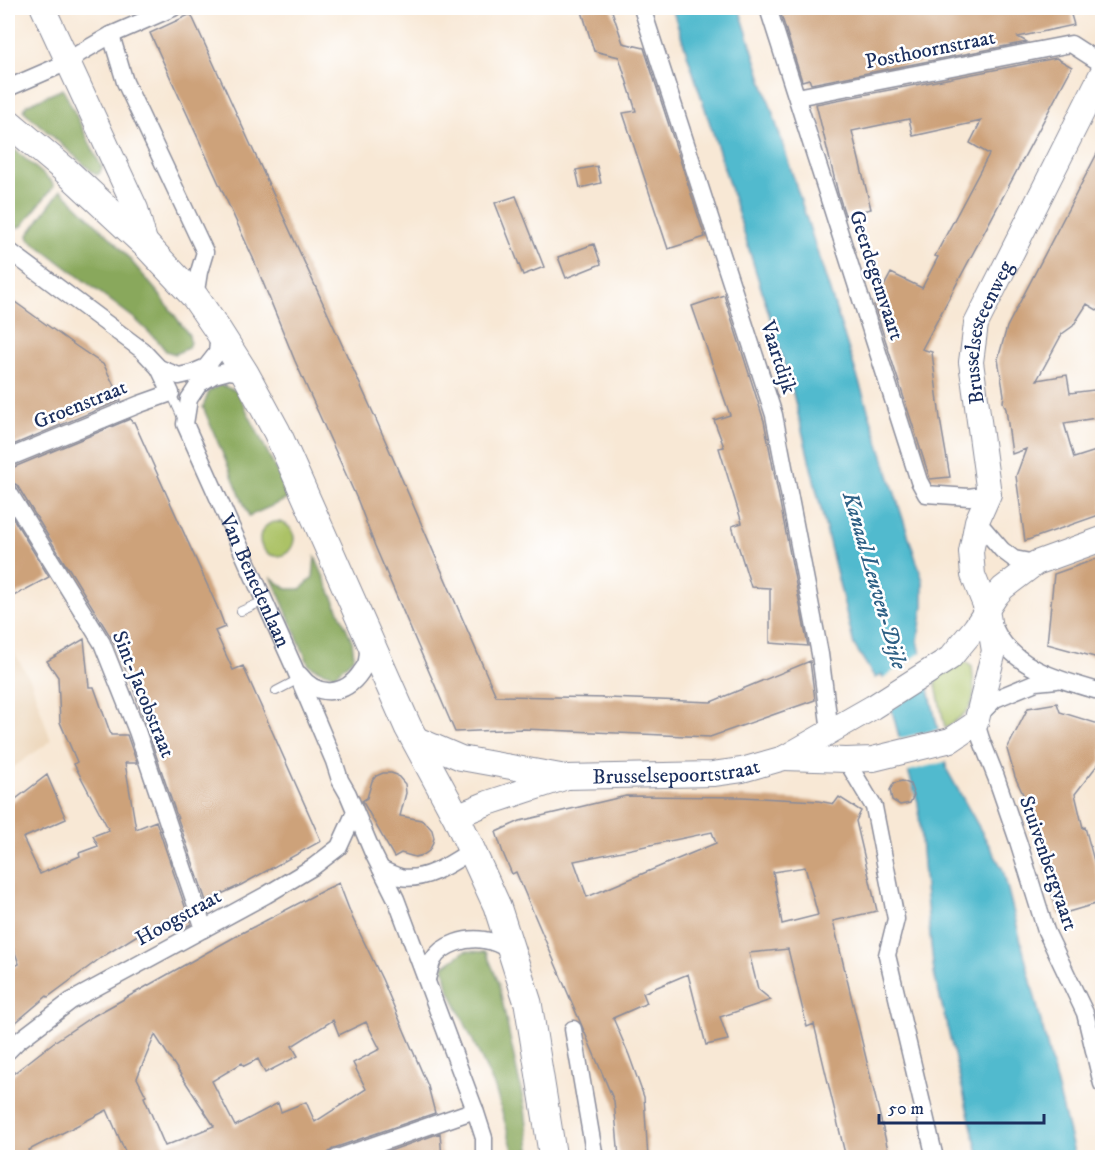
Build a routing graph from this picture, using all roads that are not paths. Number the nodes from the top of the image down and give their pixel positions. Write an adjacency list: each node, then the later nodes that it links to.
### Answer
1 (44, 8): 6 (main road)
2 (642, 8): 35 (street, Vaartdijk)
3 (768, 8): 10 (street, Geerdegemvaart)
4 (167, 9): 5 (street)
5 (111, 35): 6 (street); 14 (street)
6 (68, 62): 9 (street); 12 (main road)
7 (1102, 64): 10 (street, Posthoornstraat)
8 (1102, 73): 22 (main road, Brusselsesteenweg)
9 (8, 88)
10 (797, 97): 22 (street, Geerdegemvaart)
11 (8, 122): 12 (main road)
12 (146, 245): 14 (main road)
13 (8, 250): 16 (street, Van Benedenlaan)
14 (195, 297): 15 (main road)
15 (219, 332): 16 (street); 17 (main road)
16 (159, 368): 18 (street, Van Benedenlaan)
17 (245, 373): 19 (street); 29 (main road)
18 (171, 393): 19 (lane, Van Benedenlaan); 20 (street, Groenstraat)
19 (185, 424): 26 (street, Van Benedenlaan)
20 (8, 458)
21 (8, 491): 44 (street, Sint-Jacobstraat)
22 (989, 494): 23 (main road)
23 (977, 521): 25 (street); 27 (main road)
24 (1102, 539): 25 (main road, Brusselsepoortstraat)
25 (1036, 563): 27 (main road, Brusselsepoortstraat)
26 (264, 601): 28 (lane); 30 (street, Van Benedenlaan)
27 (987, 609): 31 (street); 34 (main road); 35 (main road, Brusselsepoortstraat)
28 (241, 611)
29 (369, 637): 30 (street); 36 (main road)
30 (297, 673): 32 (lane); 40 (street, Van Benedenlaan)
31 (1061, 680): 33 (street); 34 (street, Brusselsepoortstraat)
32 (276, 691)
33 (1102, 692)
34 (978, 718): 38 (main road, Brusselsepoortstraat); 49 (street, Stuivenbergvaart)
35 (830, 731): 37 (main road, Brusselsepoortstraat)
36 (414, 738): 39 (main road, Brusselsepoortstraat); 41 (main road)
37 (784, 758): 38 (main road, Brusselsepoortstraat); 39 (main road, Brusselsepoortstraat)
38 (846, 760): 55 (street)
39 (566, 777): 41 (main road, Brusselsepoortstraat)
40 (355, 812): 43 (street, Van Benedenlaan); 44 (street, Hoogstraat)
41 (456, 816): 42 (main road)
42 (472, 850): 43 (street); 45 (main road)
43 (381, 869): 46 (street, Van Benedenlaan)
44 (204, 929): 48 (street, Hoogstraat)
45 (511, 951): 46 (street); 51 (main road)
46 (427, 979): 50 (street, Van Benedenlaan)
47 (573, 1029): 54 (street)
48 (8, 1051)
49 (1102, 1084)
50 (475, 1110): 52 (street); 53 (street, Van Benedenlaan)
51 (555, 1156)
52 (337, 1158)
53 (484, 1158)
54 (595, 1158)
55 (935, 1158)

